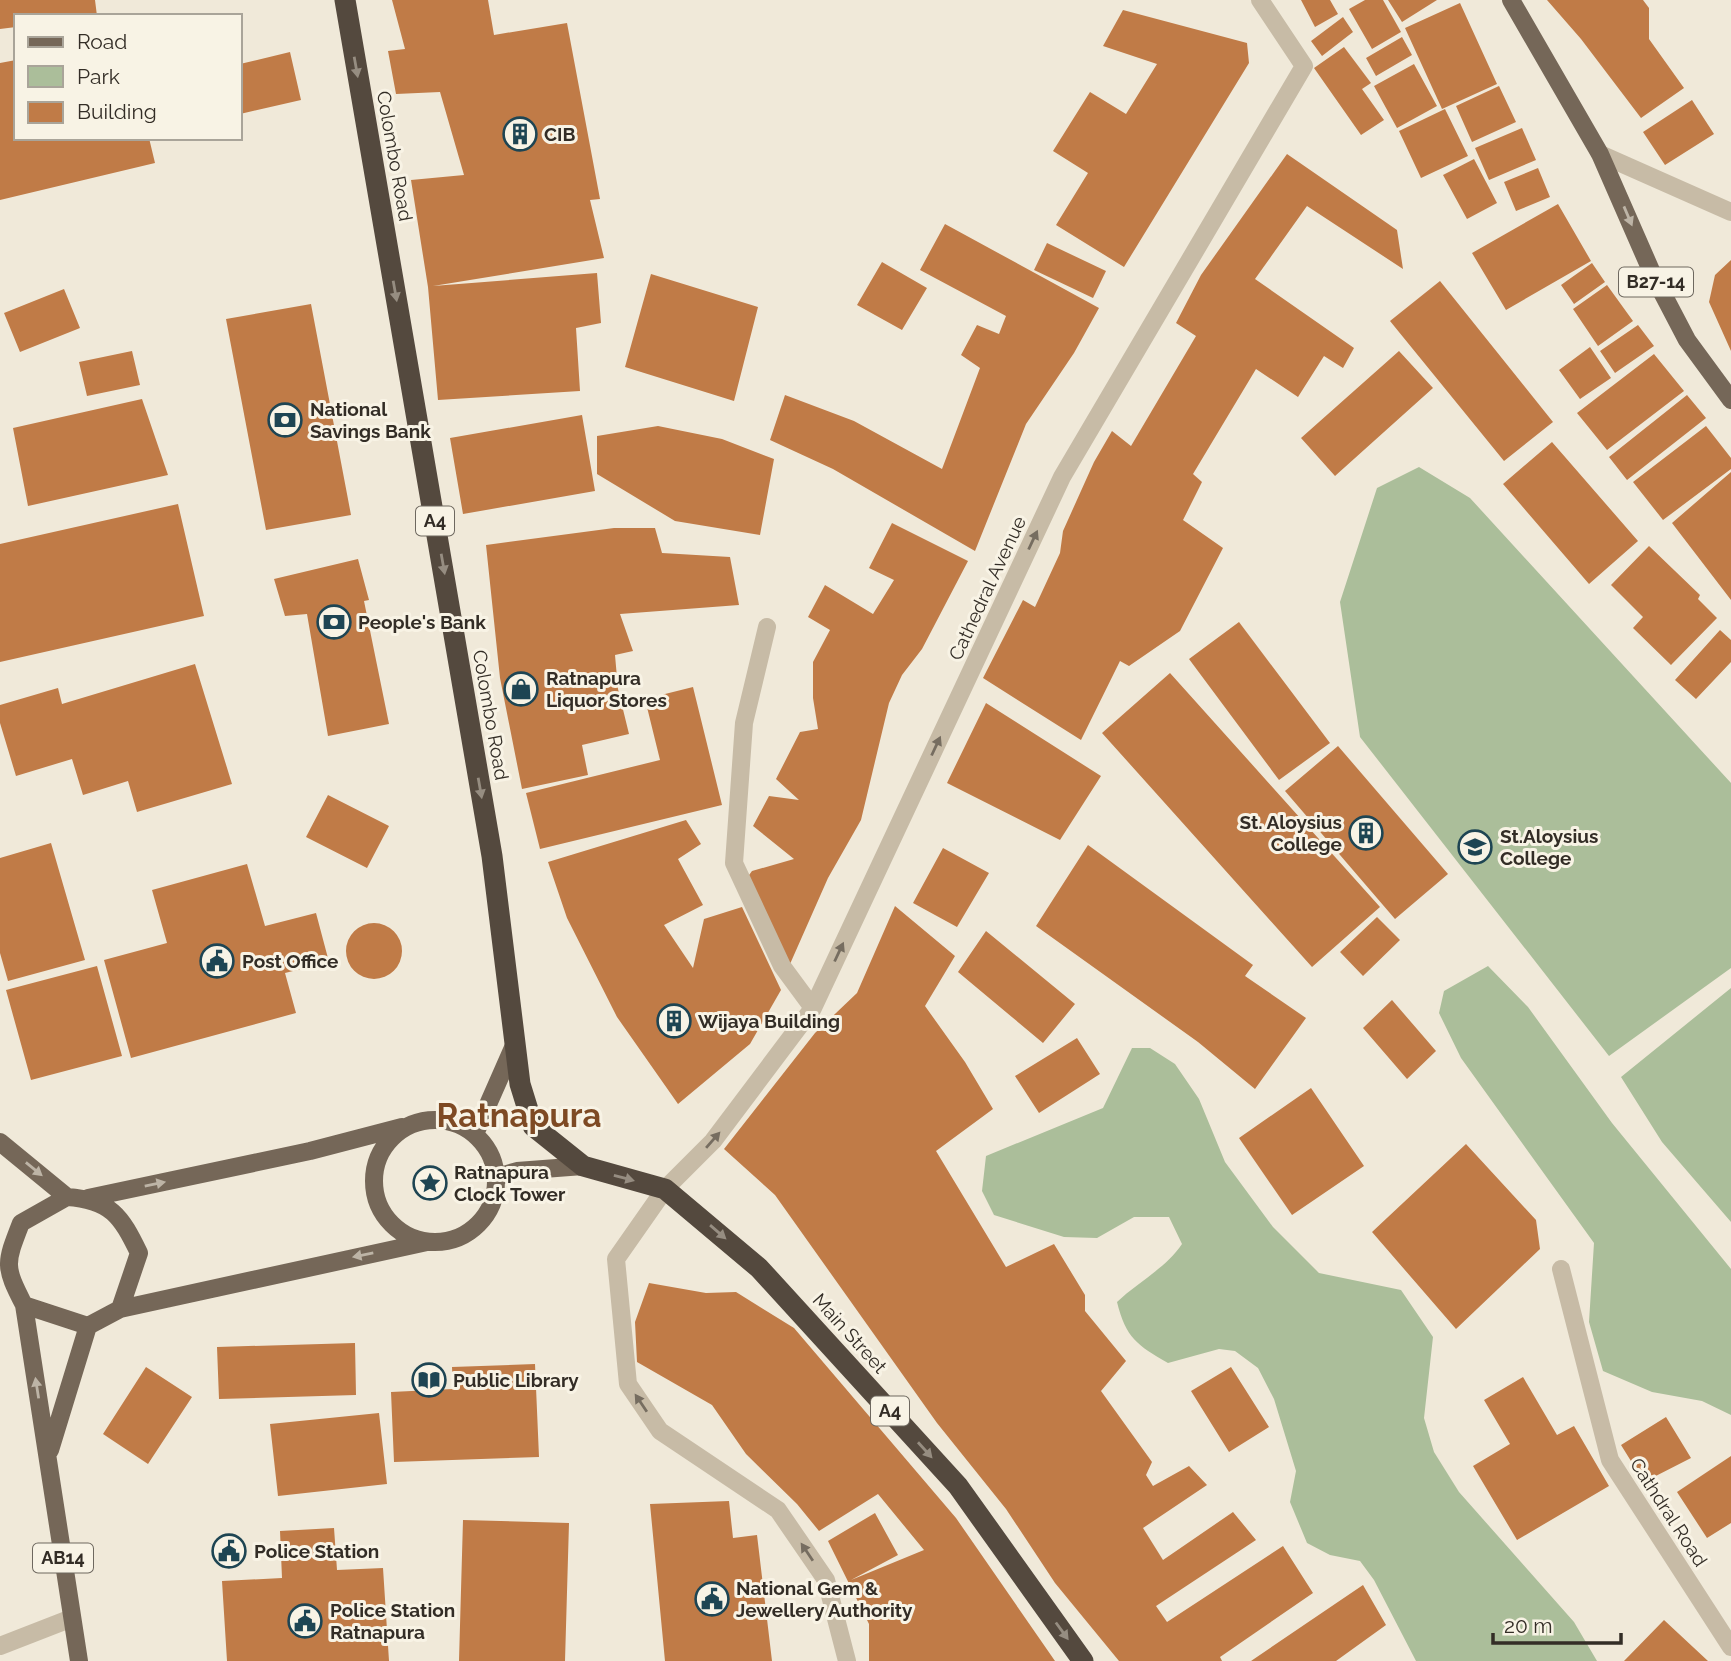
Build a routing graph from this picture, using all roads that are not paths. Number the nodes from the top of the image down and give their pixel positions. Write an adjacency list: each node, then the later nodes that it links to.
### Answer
1 (345, 0): 9 (highway, Colombo Road / A4, one-way to 9)
2 (1261, 0): 8 (street, Cathedral Avenue, one-way to 2)
3 (1511, 0): 4 (main road, B27-14)
4 (1600, 155): 5 (street); 6 (main road, B27-14, one-way to 6)
5 (1731, 212)
6 (1731, 400)
7 (767, 627): 8 (street)
8 (813, 1008): 15 (street, Cathedral Avenue, one-way to 8)
9 (515, 1044): 11 (main road); 13 (highway, Colombo Road / A4)
10 (408, 1126): 11 (main road); 17 (main road, one-way to 10); 18 (main road)
11 (475, 1134): 14 (main road)
12 (0, 1142): 16 (main road, one-way to 16)
13 (583, 1166): 14 (main road); 15 (highway, Main Street / A4, one-way to 15)
14 (496, 1177): 18 (main road)
15 (665, 1189): 29 (street, Cathedral Avenue, one-way to 15); 30 (highway, Main Street / A4, one-way to 30)
16 (67, 1197): 17 (main road); 19 (main road)
17 (88, 1198): 22 (main road)
18 (430, 1242): 22 (main road, one-way to 22)
19 (4, 1262): 21 (main road)
20 (1561, 1269): 27 (street, Cathdral Road)
21 (24, 1305): 23 (main road); 24 (main road, AB14, one-way to 21)
22 (120, 1308): 23 (main road)
23 (88, 1326): 24 (main road, AB14)
24 (48, 1455): 25 (main road, AB14)
25 (72, 1618): 26 (street); 28 (main road, AB14)
26 (0, 1646)
27 (1731, 1647)
28 (79, 1661)
29 (847, 1661)
30 (1083, 1661)

